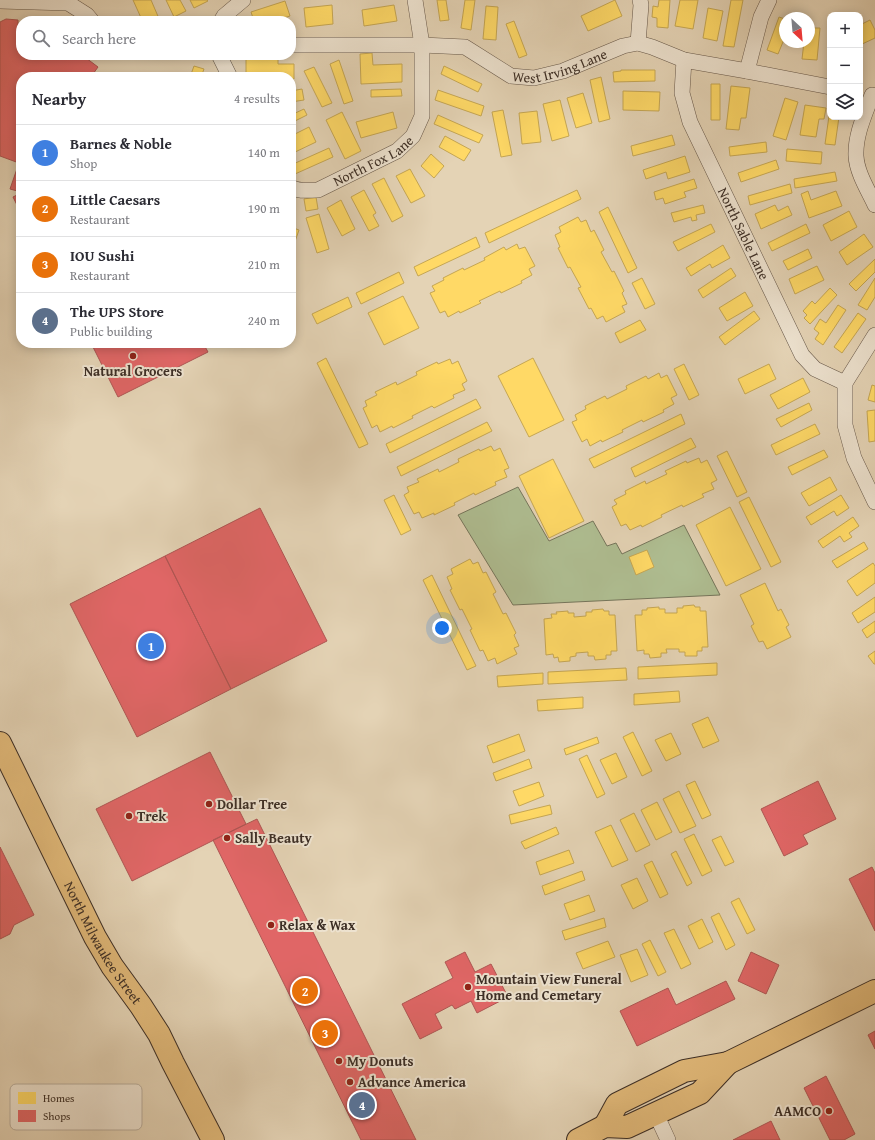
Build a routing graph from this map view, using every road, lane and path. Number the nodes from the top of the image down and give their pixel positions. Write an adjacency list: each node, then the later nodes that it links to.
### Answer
1 (243, 0): 7 (street)
2 (414, 0): 10 (street, North Fox Lane)
3 (640, 0): 8 (street)
4 (769, 0): 13 (street)
5 (0, 1): 6 (street)
6 (88, 16)
7 (224, 16)
8 (638, 43): 10 (street, West Irving Lane); 12 (street)
9 (296, 45): 10 (street, West Irving Lane)
10 (422, 45): 17 (street, North Fox Lane)
11 (222, 60): 14 (street)
12 (684, 60): 13 (street); 20 (street, North Sable Lane)
13 (748, 71): 15 (street)
14 (228, 72)
15 (827, 86)
16 (869, 93): 18 (street)
17 (296, 190)
18 (875, 205)
19 (875, 336): 20 (street)
20 (845, 383): 21 (street)
21 (875, 502)
22 (0, 743): 27 (main road, North Milwaukee Street)
23 (875, 992): 24 (main road)
24 (728, 1063): 25 (main road); 26 (main road)
25 (656, 1114): 26 (main road); 29 (street)
26 (605, 1126): 28 (main road)
27 (213, 1140)
28 (578, 1140)
29 (671, 1140)

